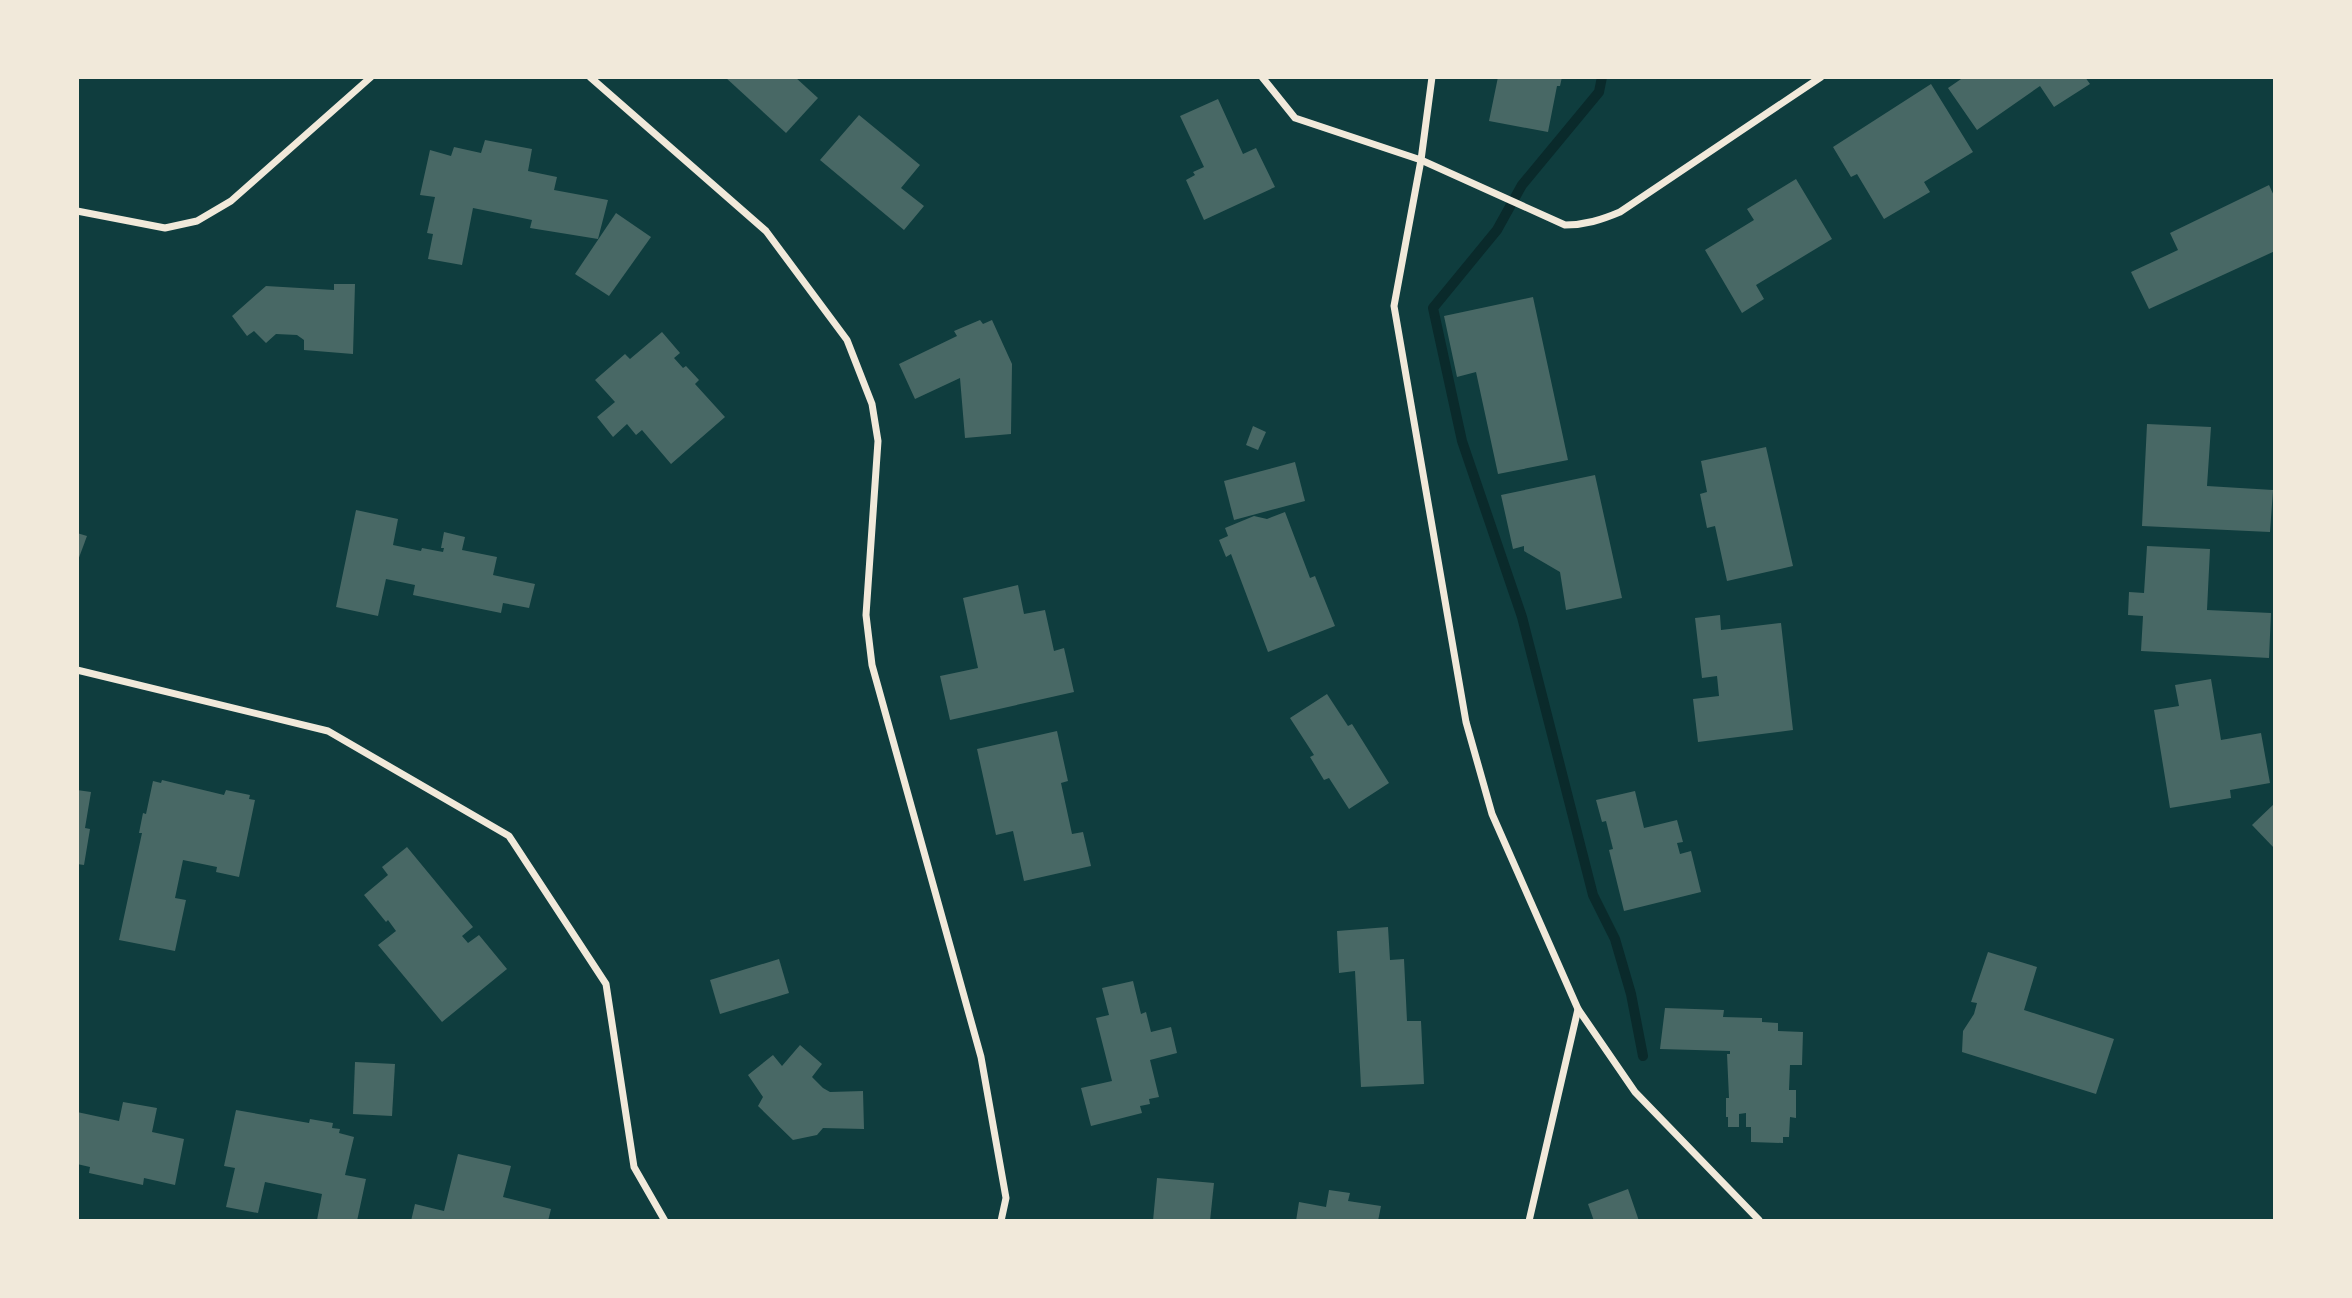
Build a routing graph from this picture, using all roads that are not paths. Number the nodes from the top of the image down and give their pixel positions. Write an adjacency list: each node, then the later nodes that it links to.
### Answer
1 (371, 77): 7 (street)
2 (590, 77): 12 (street)
3 (1262, 77): 6 (street)
4 (1432, 77): 6 (street)
5 (1821, 77): 6 (street)
6 (1421, 160): 9 (street)
7 (77, 211)
8 (77, 670): 11 (street)
9 (1578, 1009): 10 (street); 13 (street)
10 (1759, 1220)
11 (664, 1221)
12 (1001, 1221)
13 (1529, 1221)

